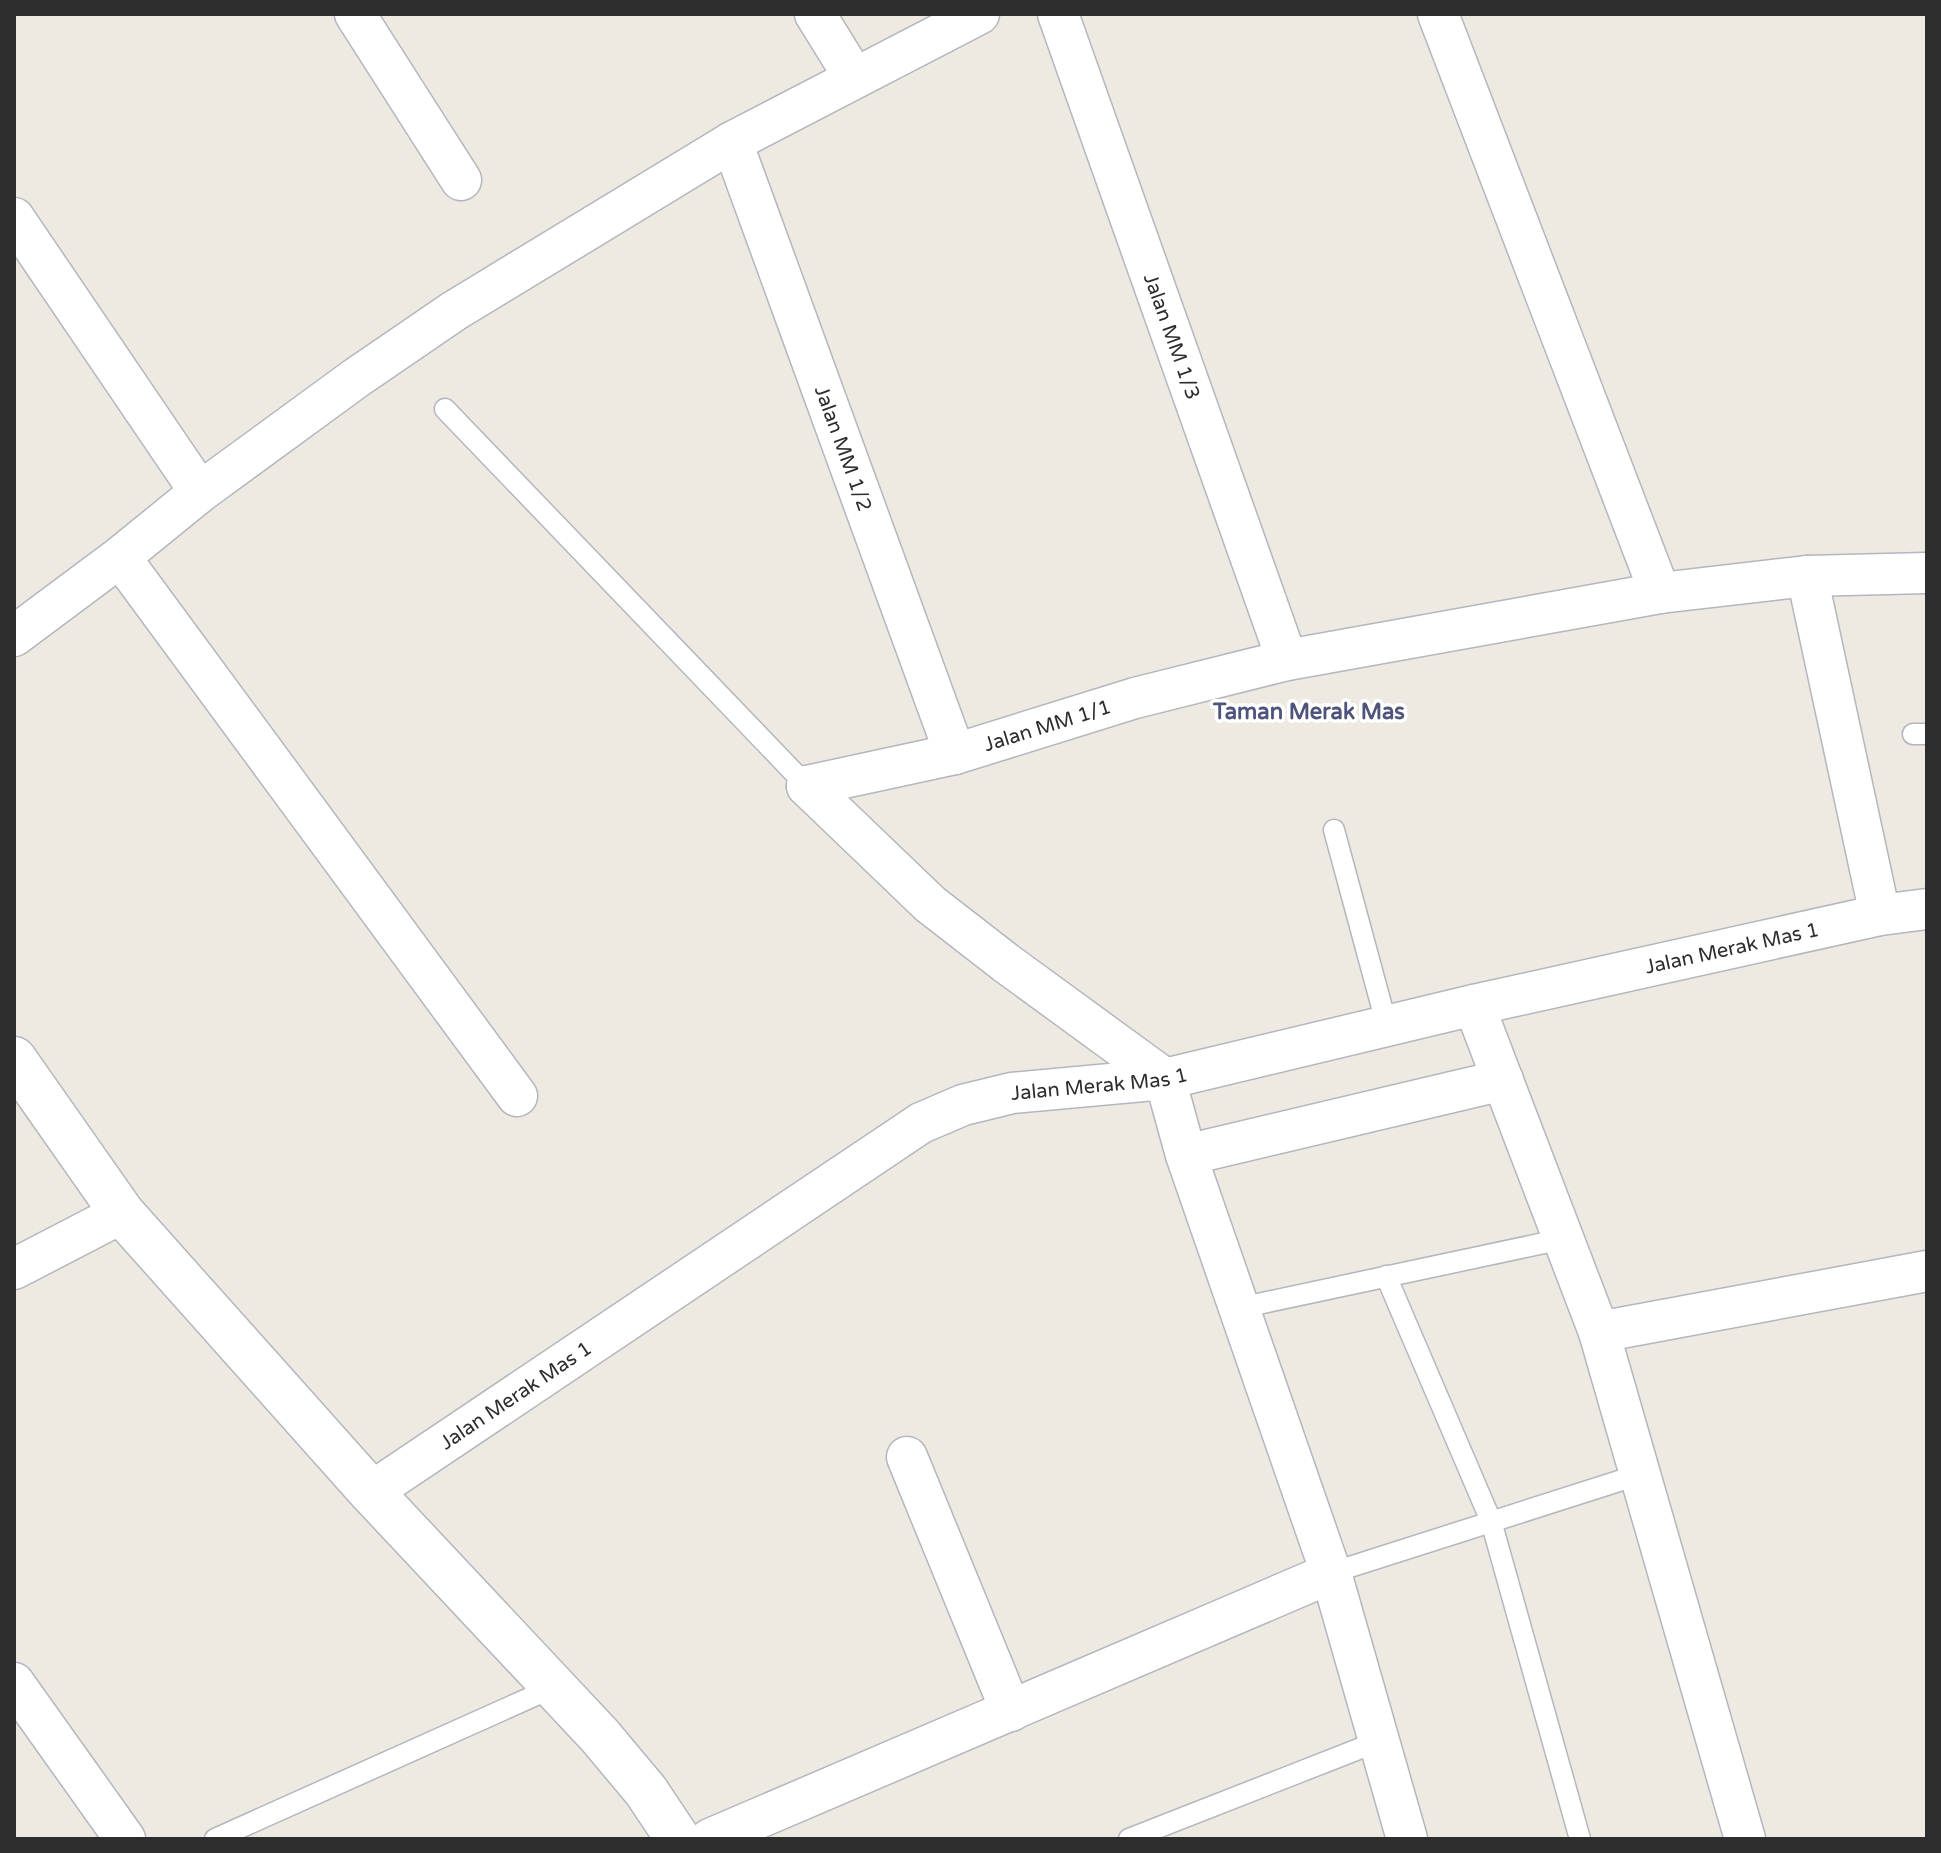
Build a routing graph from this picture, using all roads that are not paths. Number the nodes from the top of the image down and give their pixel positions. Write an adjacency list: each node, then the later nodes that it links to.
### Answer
1 (355, 14): 8 (street)
2 (815, 14): 6 (street)
3 (979, 14): 6 (street)
4 (1058, 14): 17 (street, Jalan MM 1/3)
5 (1438, 14): 15 (street)
6 (854, 77): 7 (street)
7 (732, 142): 11 (street); 18 (street, Jalan MM 1/2)
8 (461, 180)
9 (14, 218): 11 (street)
10 (445, 409): 19 (lane)
11 (200, 492): 12 (street)
12 (120, 557): 16 (street); 28 (street)
13 (1927, 573): 14 (street, Jalan MM 1/1)
14 (1807, 576): 15 (street, Jalan MM 1/1); 22 (street)
15 (1660, 593): 17 (street, Jalan MM 1/1)
16 (14, 636)
17 (1287, 660): 18 (street, Jalan MM 1/1)
18 (955, 754): 19 (street, Jalan MM 1/1)
19 (807, 786): 26 (street)
20 (1334, 830): 24 (lane)
21 (1927, 909): 22 (street, Jalan Merak Mas 1)
22 (1880, 915): 23 (street, Jalan Merak Mas 1)
23 (1474, 1005): 24 (street, Jalan Merak Mas 1); 27 (street)
24 (1387, 1026): 26 (street, Jalan Merak Mas 1)
25 (14, 1059): 30 (street)
26 (1165, 1079): 29 (street); 39 (street, Jalan Merak Mas 1)
27 (1503, 1080): 29 (street); 31 (street)
28 (517, 1096)
29 (1186, 1155): 35 (street)
30 (122, 1213): 32 (street); 39 (street)
31 (1563, 1239): 34 (lane); 36 (street)
32 (14, 1269)
33 (1927, 1271): 36 (street)
34 (1386, 1276): 35 (lane); 40 (lane)
35 (1239, 1308): 41 (street)
36 (1599, 1332): 38 (street)
37 (907, 1457): 44 (street)
38 (1641, 1474): 40 (lane); 53 (street)
39 (371, 1492): 43 (street)
40 (1491, 1521): 41 (lane); 52 (lane)
41 (1331, 1573): 44 (street); 45 (street)
42 (14, 1683): 46 (street)
43 (554, 1687): 47 (lane); 48 (street)
44 (1011, 1711): 49 (street)
45 (1379, 1741): 50 (lane); 51 (street)
46 (125, 1839)
47 (215, 1839)
48 (678, 1839)
49 (710, 1839)
50 (1129, 1839)
51 (1407, 1839)
52 (1580, 1839)
53 (1745, 1839)

